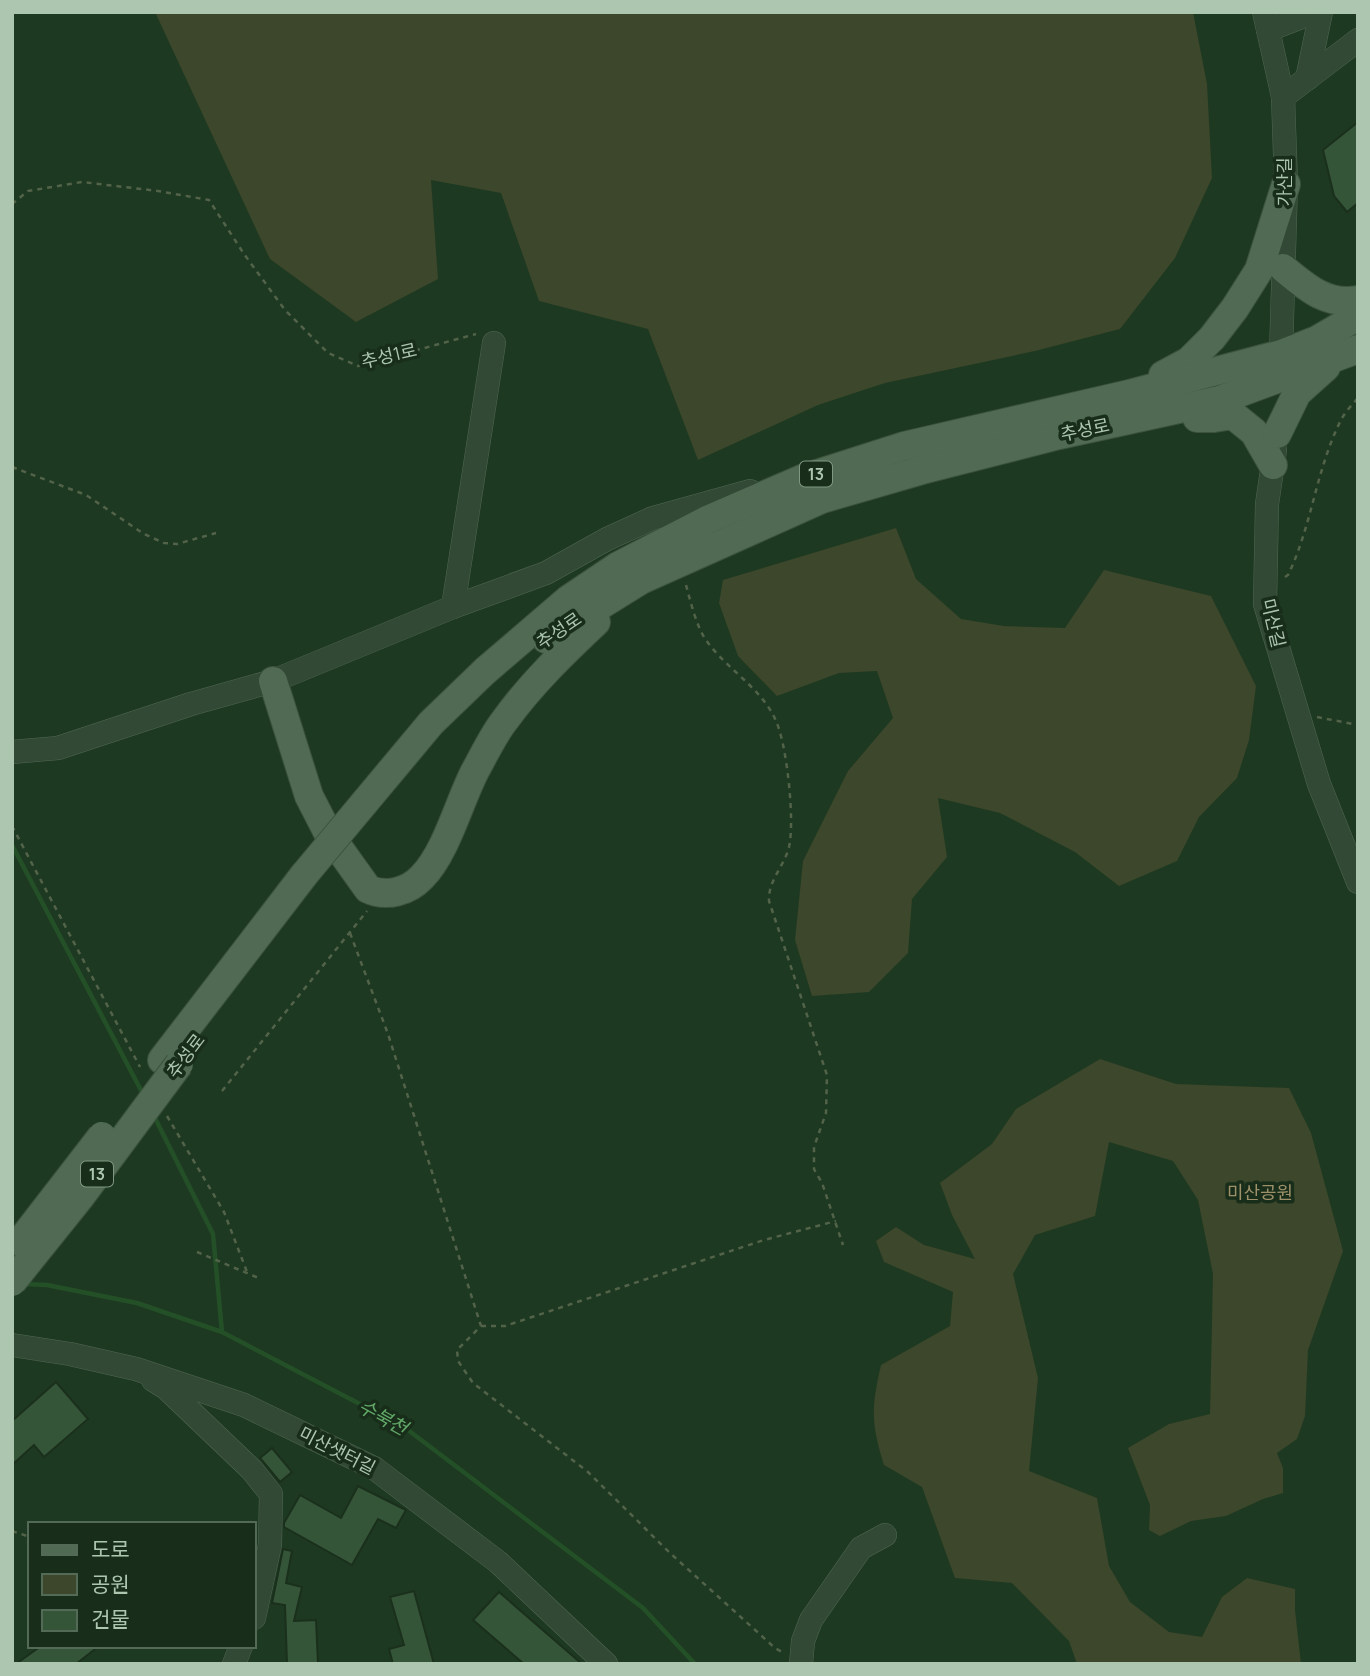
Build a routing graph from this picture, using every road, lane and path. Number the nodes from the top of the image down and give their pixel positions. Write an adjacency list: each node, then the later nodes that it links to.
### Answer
1 (1301, 12): 3 (street)
2 (1321, 12): 5 (street)
3 (1266, 21): 6 (street, 가산길)
4 (1358, 40): 5 (street)
5 (1307, 79): 6 (street)
6 (1283, 97): 7 (street, 가산길)
7 (1286, 184): 9 (street, 가산길); 15 (main road)
8 (12, 204): 12 (path, 추성1로)
9 (1283, 268): 10 (main road); 14 (street, 가산길)
10 (1358, 300)
11 (1358, 316): 14 (main road, 추성로 / 13)
12 (494, 343): 26 (street)
13 (1347, 353): 14 (main road, 추성로 / 13); 18 (main road)
14 (1284, 365): 15 (main road, 추성로 / 13); 17 (main road, 추성로 / 13); 18 (street, 미산길)
15 (1129, 394): 21 (main road, 추성로 / 13)
16 (1358, 398): 25 (path)
17 (1149, 416): 19 (main road); 23 (main road, 추성로 / 13)
18 (1278, 434): 19 (street, 미산길)
19 (1273, 464): 25 (street, 미산길)
20 (12, 467): 22 (path)
21 (804, 478): 26 (street); 31 (main road, 추성로 / 13)
22 (216, 533)
23 (680, 564): 24 (main road, 추성로 / 13); 39 (path)
24 (641, 580): 31 (main road, 추성로 / 13); 34 (main road)
25 (1265, 587): 28 (street, 미산길)
26 (453, 607): 27 (street)
27 (273, 681): 30 (street); 34 (main road)
28 (1301, 724): 29 (path); 33 (street, 미산길)
29 (1358, 725)
30 (12, 752)
31 (369, 811): 36 (main road, 추성로 / 13, bridge)
32 (12, 826): 36 (path)
33 (1358, 882)
34 (373, 892): 35 (path)
35 (349, 933): 37 (path); 46 (path)
36 (161, 1065): 41 (main road, 추성로 / 13, bridge); 45 (main road, 추성로 / 13, bridge)
37 (222, 1091)
38 (162, 1108): 43 (path)
39 (836, 1221): 40 (path); 46 (path)
40 (843, 1245)
41 (12, 1252)
42 (197, 1252): 43 (path)
43 (247, 1272): 44 (path)
44 (261, 1279)
45 (12, 1282)
46 (481, 1326): 52 (path)
47 (12, 1345): 48 (street, 미산샛터길)
48 (136, 1369): 50 (street); 54 (street, 미산샛터길)
49 (885, 1535): 52 (street)
50 (256, 1609)
51 (241, 1648): 53 (street)
52 (801, 1662)
53 (234, 1664)
54 (607, 1664)

